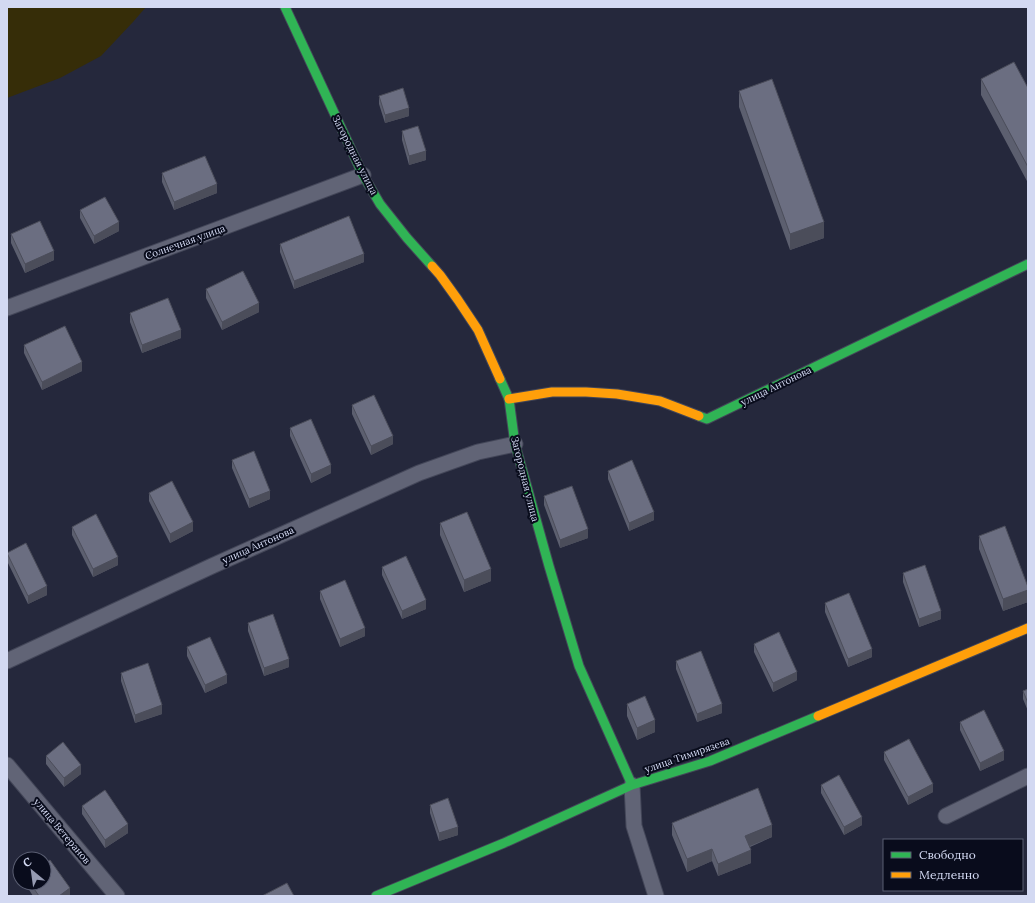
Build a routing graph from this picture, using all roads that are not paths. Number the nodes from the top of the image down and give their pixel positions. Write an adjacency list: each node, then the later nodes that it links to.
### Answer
1 (285, 7): 2 (street, Загородная улица)
2 (363, 175): 4 (street, Солнечная улица); 5 (street, Загородная улица)
3 (1028, 264): 5 (street, улица Антонова)
4 (7, 308)
5 (509, 399): 6 (street, Загородная улица)
6 (515, 444): 8 (street, улица Антонова); 11 (street, Загородная улица)
7 (1028, 628): 11 (street, улица Тимирязева)
8 (7, 661)
9 (7, 765): 13 (street, улица Ветеранов)
10 (1028, 776): 12 (street)
11 (632, 785): 14 (street, улица Тимирязева); 15 (street, Загородная улица)
12 (946, 816)
13 (117, 896)
14 (376, 896)
15 (656, 896)

